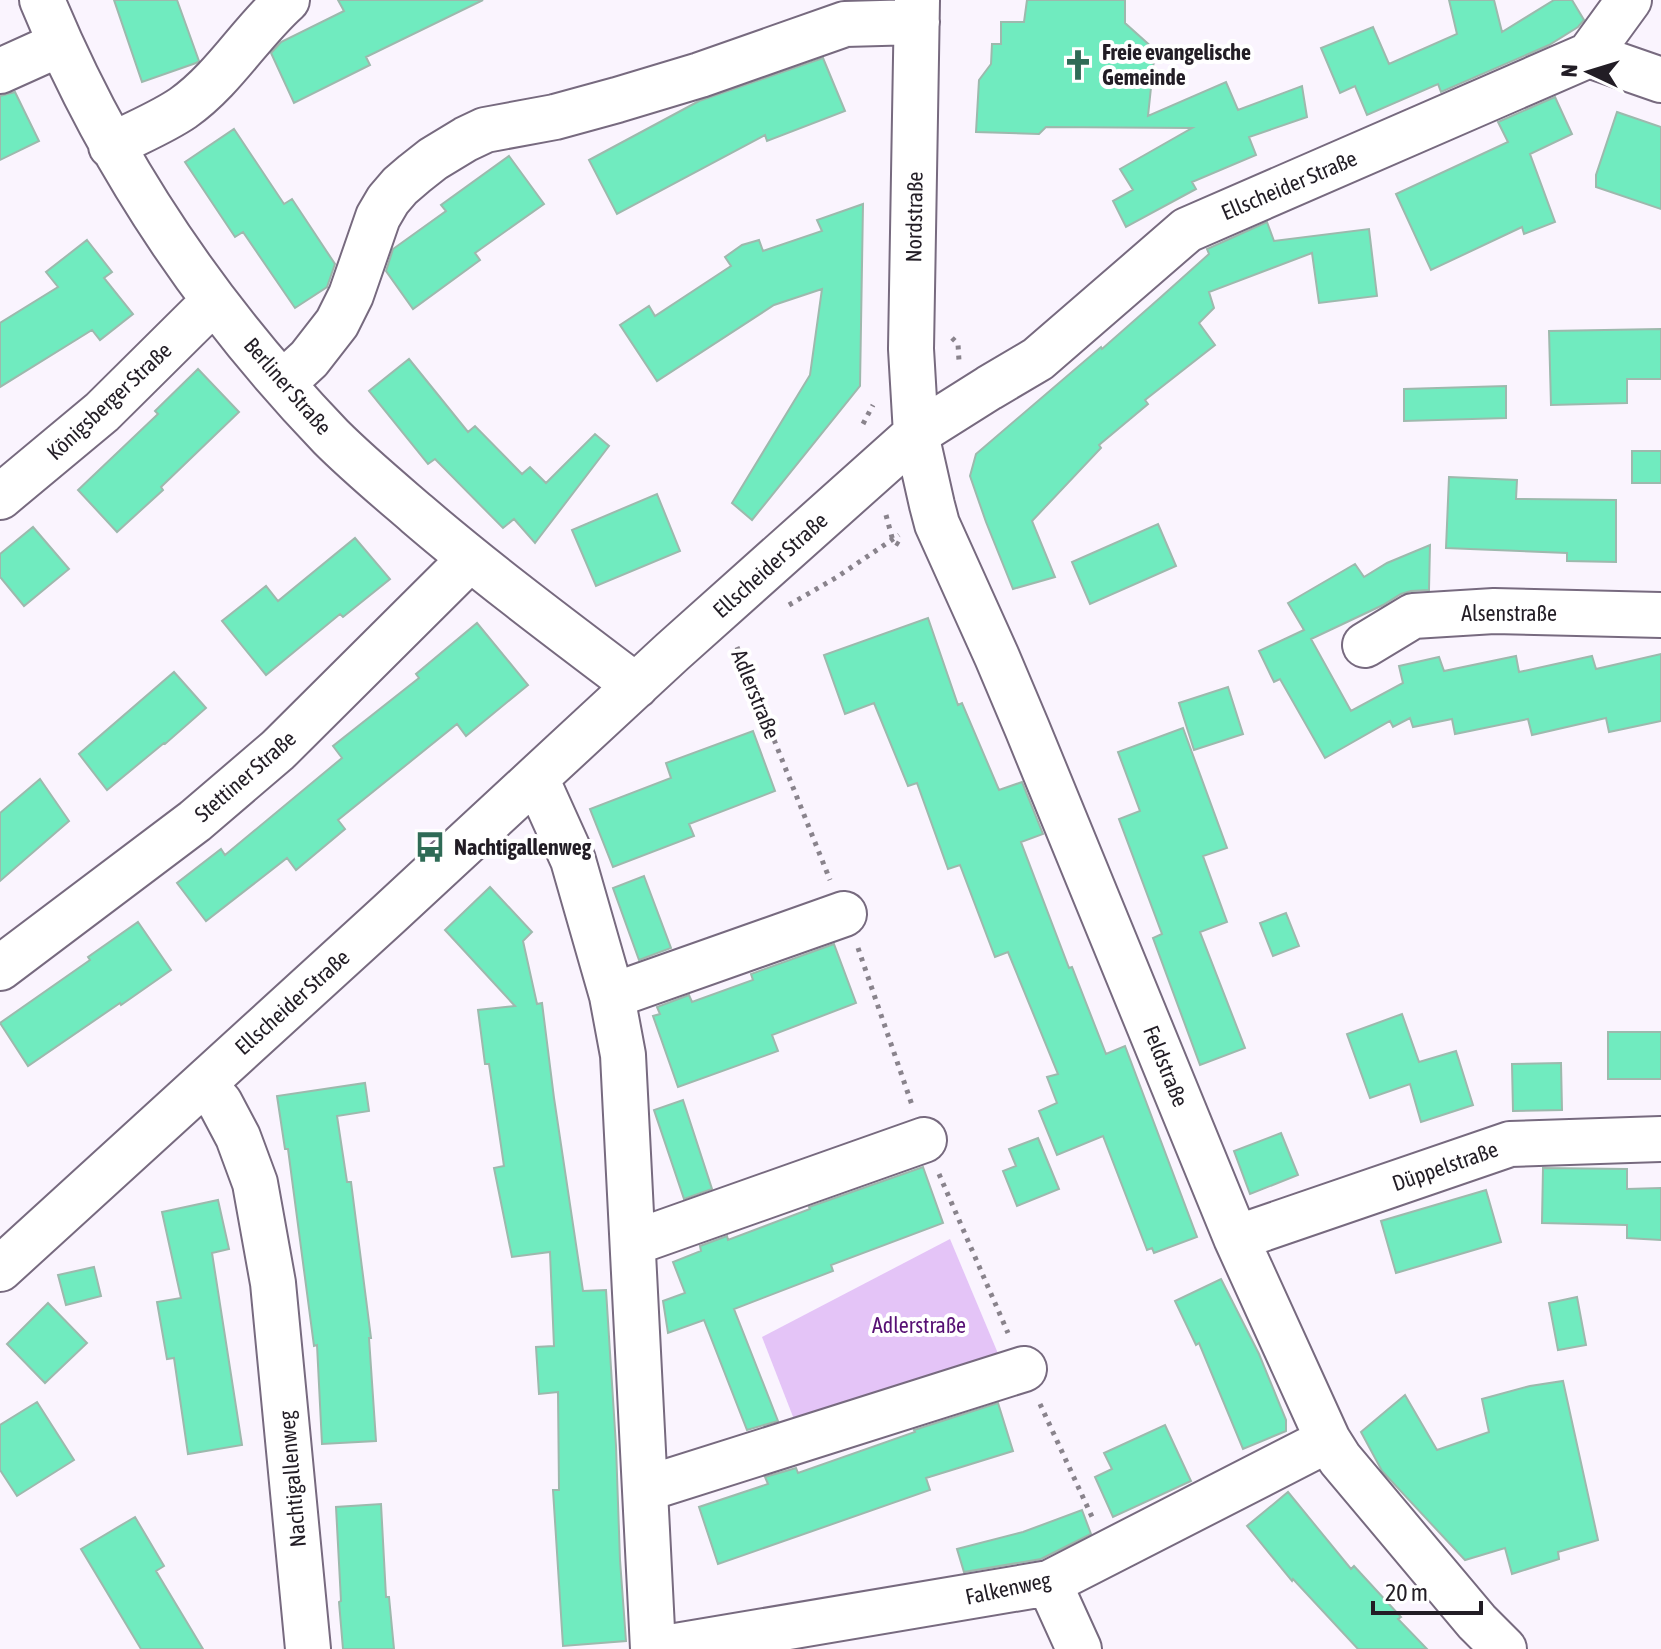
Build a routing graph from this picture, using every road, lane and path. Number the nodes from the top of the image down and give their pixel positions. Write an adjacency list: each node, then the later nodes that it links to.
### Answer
1 (42, 0): 5 (street, Berliner Straße)
2 (287, 0): 9 (street)
3 (1629, 0): 6 (street)
4 (917, 11): 11 (street); 12 (street, Nordstraße)
5 (60, 44): 7 (street); 9 (street, Berliner Straße)
6 (1589, 55): 8 (street); 12 (street, Ellscheider Straße)
7 (0, 71)
8 (1661, 80)
9 (111, 146): 10 (street, Berliner Straße)
10 (214, 301): 11 (street, Berliner Straße); 13 (street, Königsberger Straße)
11 (283, 383): 14 (street, Berliner Straße)
12 (916, 434): 15 (street, Ellscheider Straße); 26 (street, Feldstraße)
13 (0, 497)
14 (470, 559): 18 (street, Berliner Straße); 21 (street, Stettiner Straße)
15 (723, 607): 18 (street, Ellscheider Straße); 20 (path, Adlerstraße)
16 (1661, 615): 17 (street, Alsenstraße)
17 (1365, 645)
18 (636, 686): 19 (street, Ellscheider Straße)
19 (536, 778): 22 (street); 23 (street, Ellscheider Straße)
20 (844, 914): 22 (street); 25 (path, Adlerstraße)
21 (0, 968)
22 (612, 996): 27 (street)
23 (203, 1084): 28 (street, Ellscheider Straße); 34 (street, Nachtigallenweg)
24 (1661, 1139): 26 (street, Düppelstraße)
25 (924, 1140): 27 (street); 29 (path, Adlerstraße)
26 (1236, 1238): 30 (street, Feldstraße)
27 (633, 1243): 31 (street)
28 (0, 1269)
29 (1024, 1369): 31 (street); 32 (path, Adlerstraße)
30 (1328, 1440): 32 (street, Falkenweg); 37 (street, Feldstraße)
31 (645, 1489): 35 (street)
32 (1109, 1552): 33 (street, Falkenweg)
33 (1049, 1583): 35 (street, Falkenweg); 36 (street)
34 (308, 1649)
35 (656, 1649)
36 (1079, 1649)
37 (1504, 1649)

